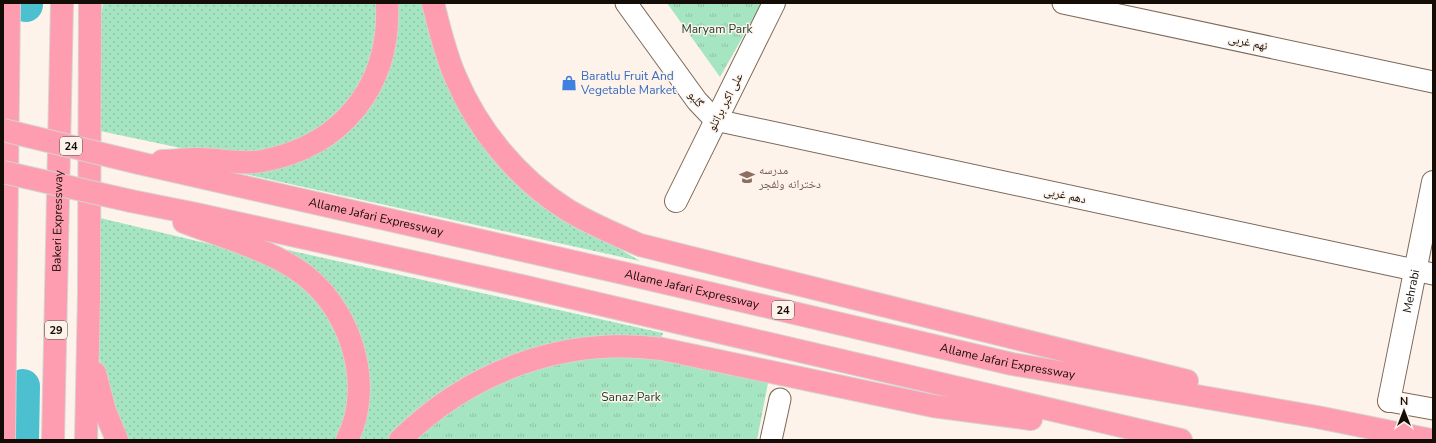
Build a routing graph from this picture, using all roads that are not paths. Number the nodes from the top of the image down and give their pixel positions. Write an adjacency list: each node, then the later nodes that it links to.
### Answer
1 (9, 3): 11 (highway)
2 (62, 3): 28 (highway, Bakeri Expressway / 29)
3 (387, 3): 15 (highway)
4 (433, 3): 25 (highway)
5 (626, 3): 13 (street, گلبو)
6 (643, 3): 13 (street, گلبو)
7 (774, 3): 13 (street, علی اکبر براتلو)
8 (1063, 3): 12 (street, نهم غربی)
9 (91, 6): 21 (highway)
10 (3, 41): 11 (highway)
11 (8, 66): 26 (highway)
12 (1433, 82)
13 (715, 120): 19 (street, علی اکبر براتلو); 20 (street, دهم غربی)
14 (3, 130): 15 (highway, Allame Jafari Expressway / 24, bridge)
15 (139, 163): 25 (highway, Allame Jafari Expressway / 24)
16 (3, 172): 18 (highway, bridge)
17 (1433, 182): 20 (street, Mehrabi)
18 (131, 201): 27 (highway); 31 (highway)
19 (676, 201)
20 (1424, 272): 23 (street, Mehrabi)
21 (88, 348): 29 (highway); 30 (highway)
22 (780, 399): 33 (street)
23 (1389, 401): 24 (street)
24 (1433, 409)
25 (1317, 417): 35 (highway, Allame Jafari Expressway / 24)
26 (4, 430)
27 (1150, 434): 32 (highway); 34 (highway)
28 (53, 440)
29 (86, 440)
30 (117, 440)
31 (347, 440)
32 (400, 440)
33 (771, 440)
34 (1181, 440)
35 (1431, 440)

